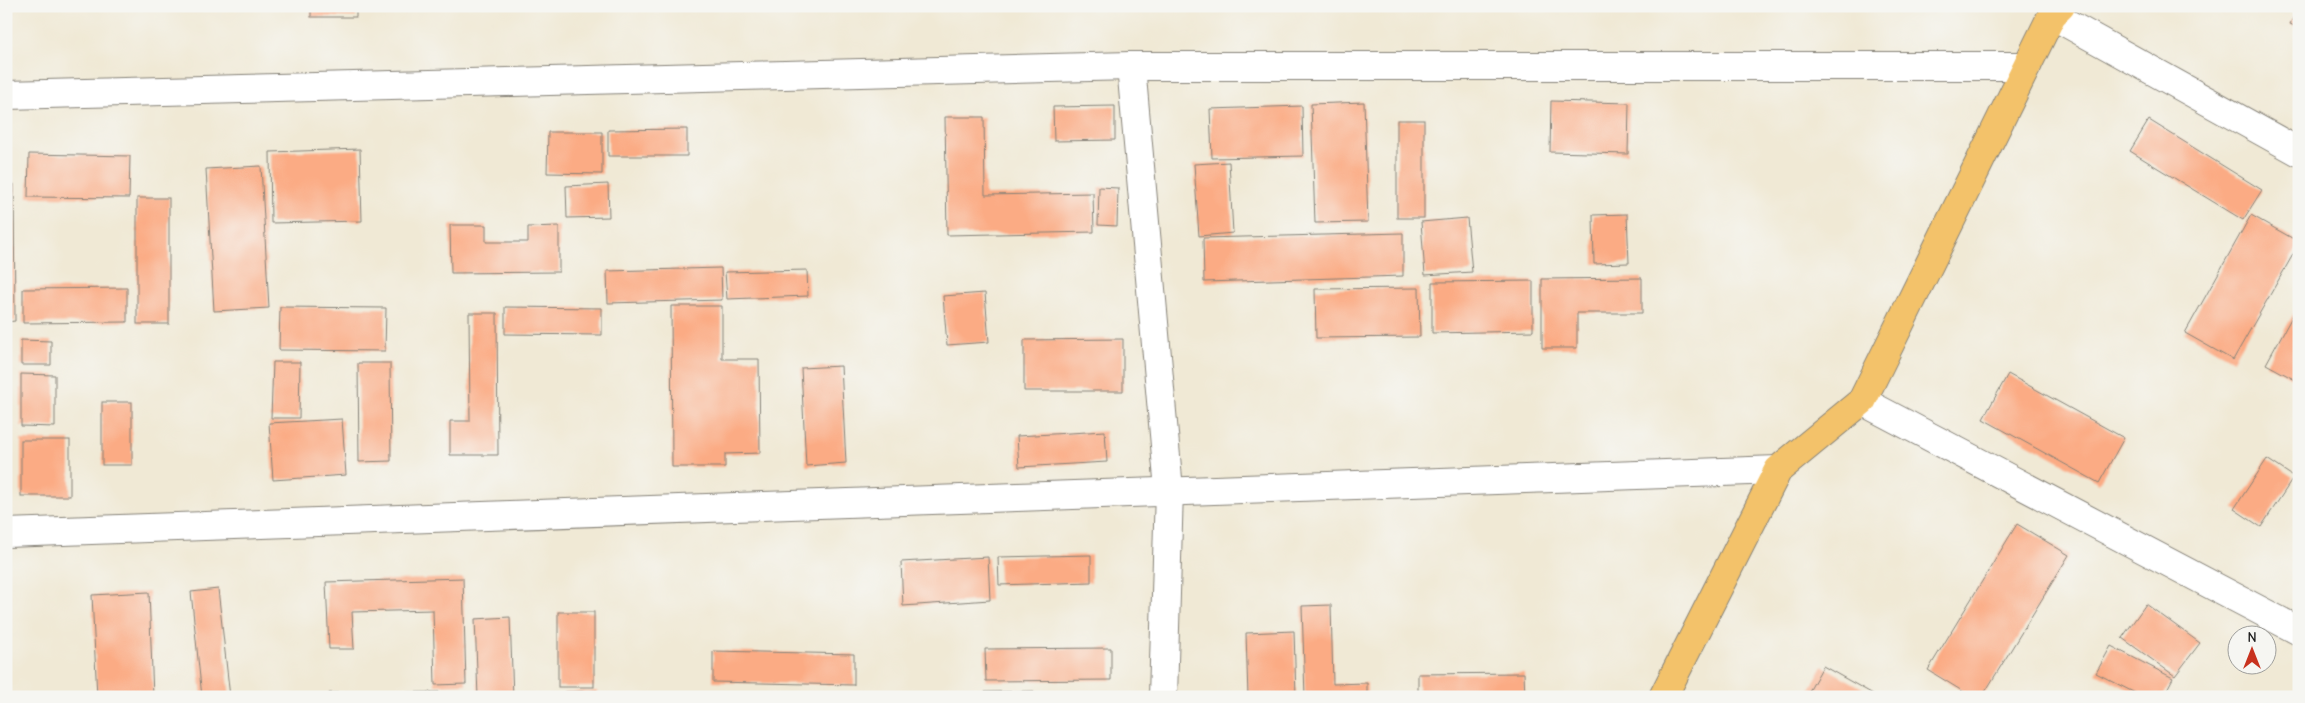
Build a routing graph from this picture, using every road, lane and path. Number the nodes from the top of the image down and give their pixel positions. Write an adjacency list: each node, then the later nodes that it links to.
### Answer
1 (2057, 10): 3 (main road); 5 (street)
2 (1131, 66): 3 (street); 4 (street); 8 (street)
3 (2026, 66): 6 (main road)
4 (6, 95)
5 (2299, 152)
6 (1862, 401): 7 (main road); 10 (street)
7 (1778, 470): 8 (street); 12 (main road)
8 (1169, 490): 9 (street); 11 (street)
9 (6, 532)
10 (2299, 631)
11 (1163, 697)
12 (1664, 697)

